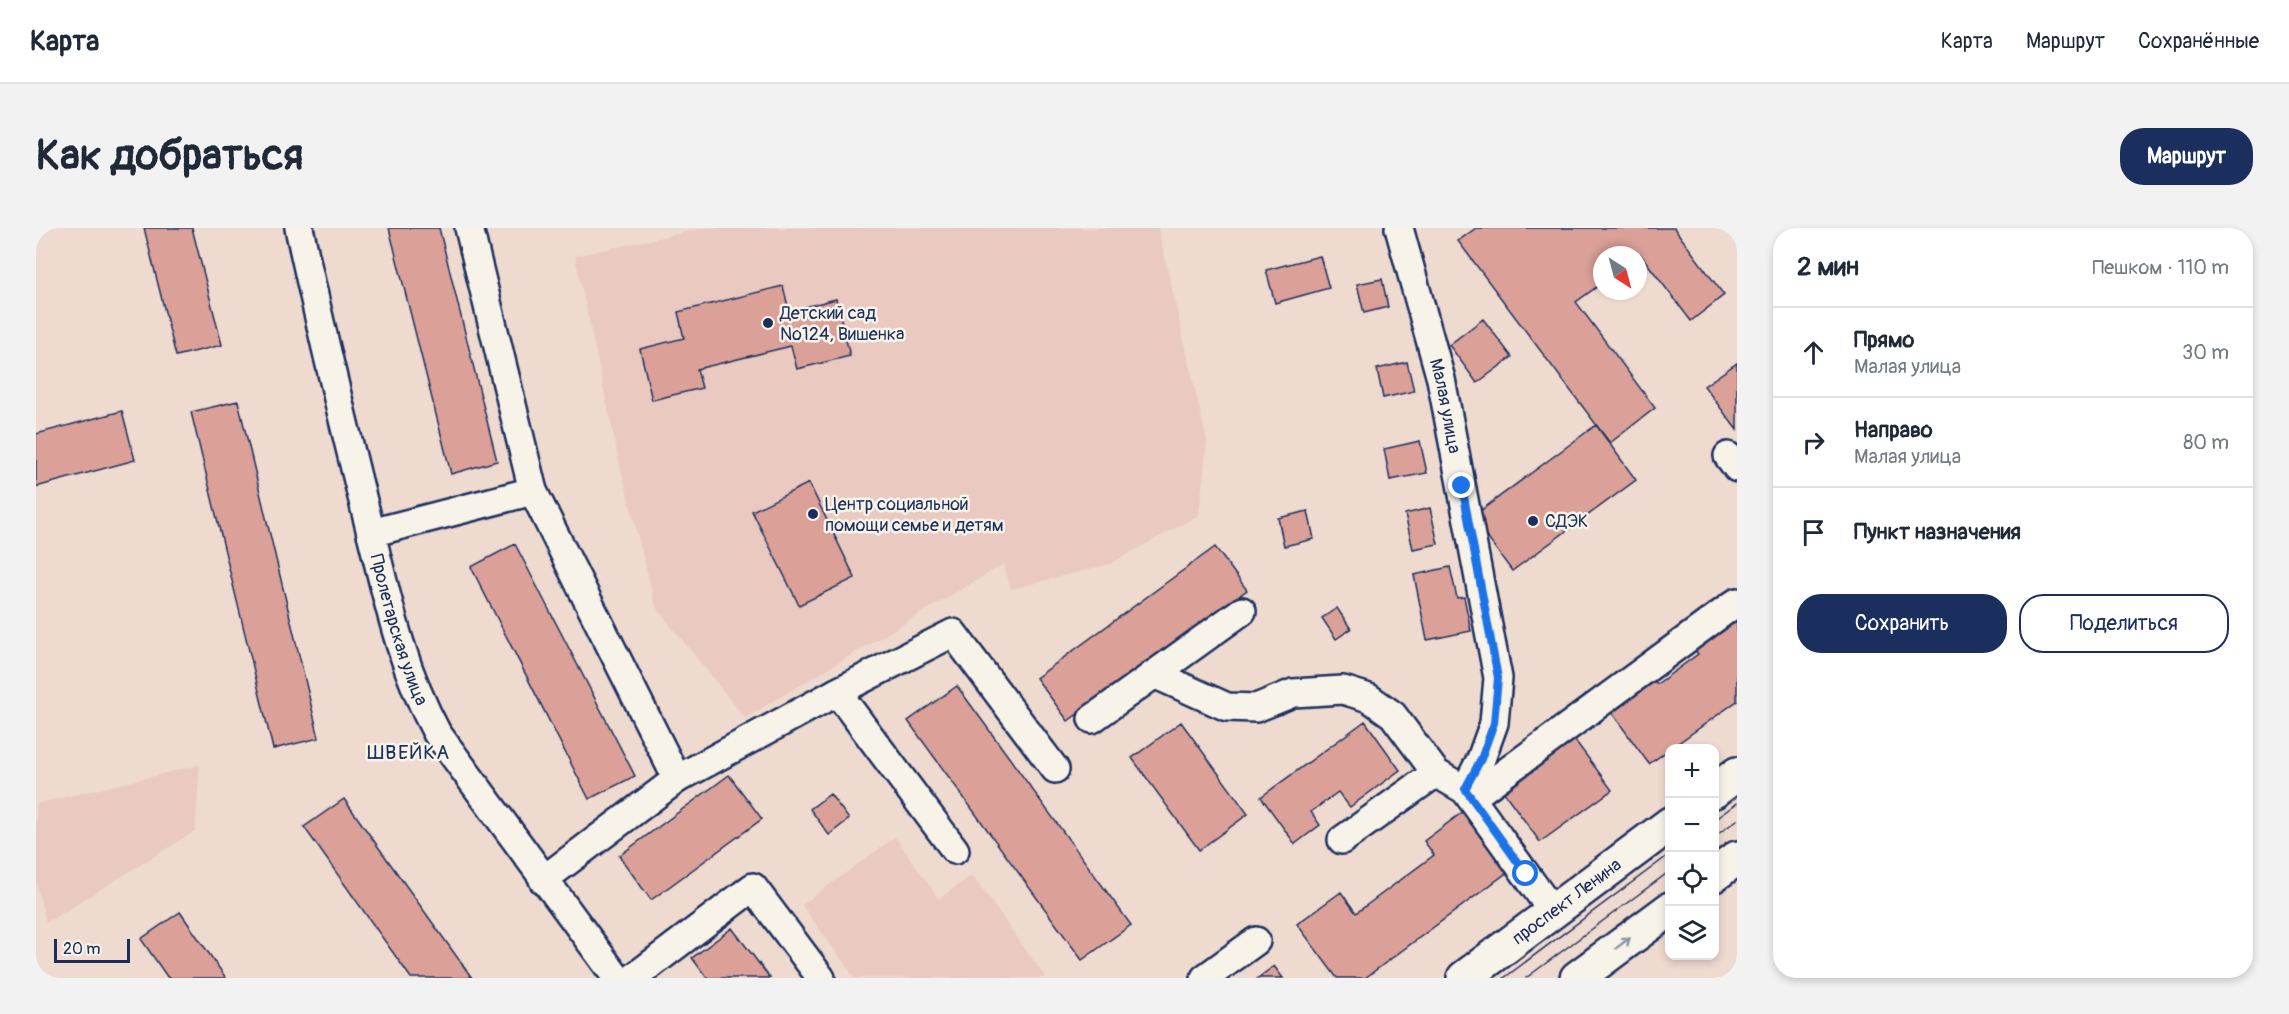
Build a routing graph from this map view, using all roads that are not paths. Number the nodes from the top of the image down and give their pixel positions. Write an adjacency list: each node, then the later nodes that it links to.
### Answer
1 (298, 228): 5 (street, Пролетарская улица)
2 (469, 228): 4 (street)
3 (1399, 228): 16 (street, Малая улица)
4 (533, 491): 5 (street); 14 (street)
5 (371, 533): 22 (street, Пролетарская улица)
6 (1737, 602): 16 (street)
7 (1242, 610): 8 (street)
8 (1154, 674): 10 (street); 12 (street)
9 (837, 692): 11 (street); 14 (street); 19 (street)
10 (1092, 719)
11 (1055, 769)
12 (1436, 773): 16 (street); 18 (street)
13 (1737, 774): 15 (main road)
14 (677, 779): 22 (street)
15 (1719, 787)
16 (1468, 794): 23 (street)
17 (1665, 828): 23 (main road, проспект Ленина)
18 (1342, 840)
19 (955, 850)
20 (1737, 858): 21 (main road)
21 (1719, 871)
22 (543, 880): 26 (street, Пролетарская улица)
23 (1553, 912): 30 (main road, проспект Ленина)
24 (1665, 913): 31 (main road, one-way to 24)
25 (1256, 941): 29 (street)
26 (617, 978)
27 (633, 978): 28 (street)
28 (821, 978)
29 (1205, 978)
30 (1464, 978)
31 (1577, 978)

